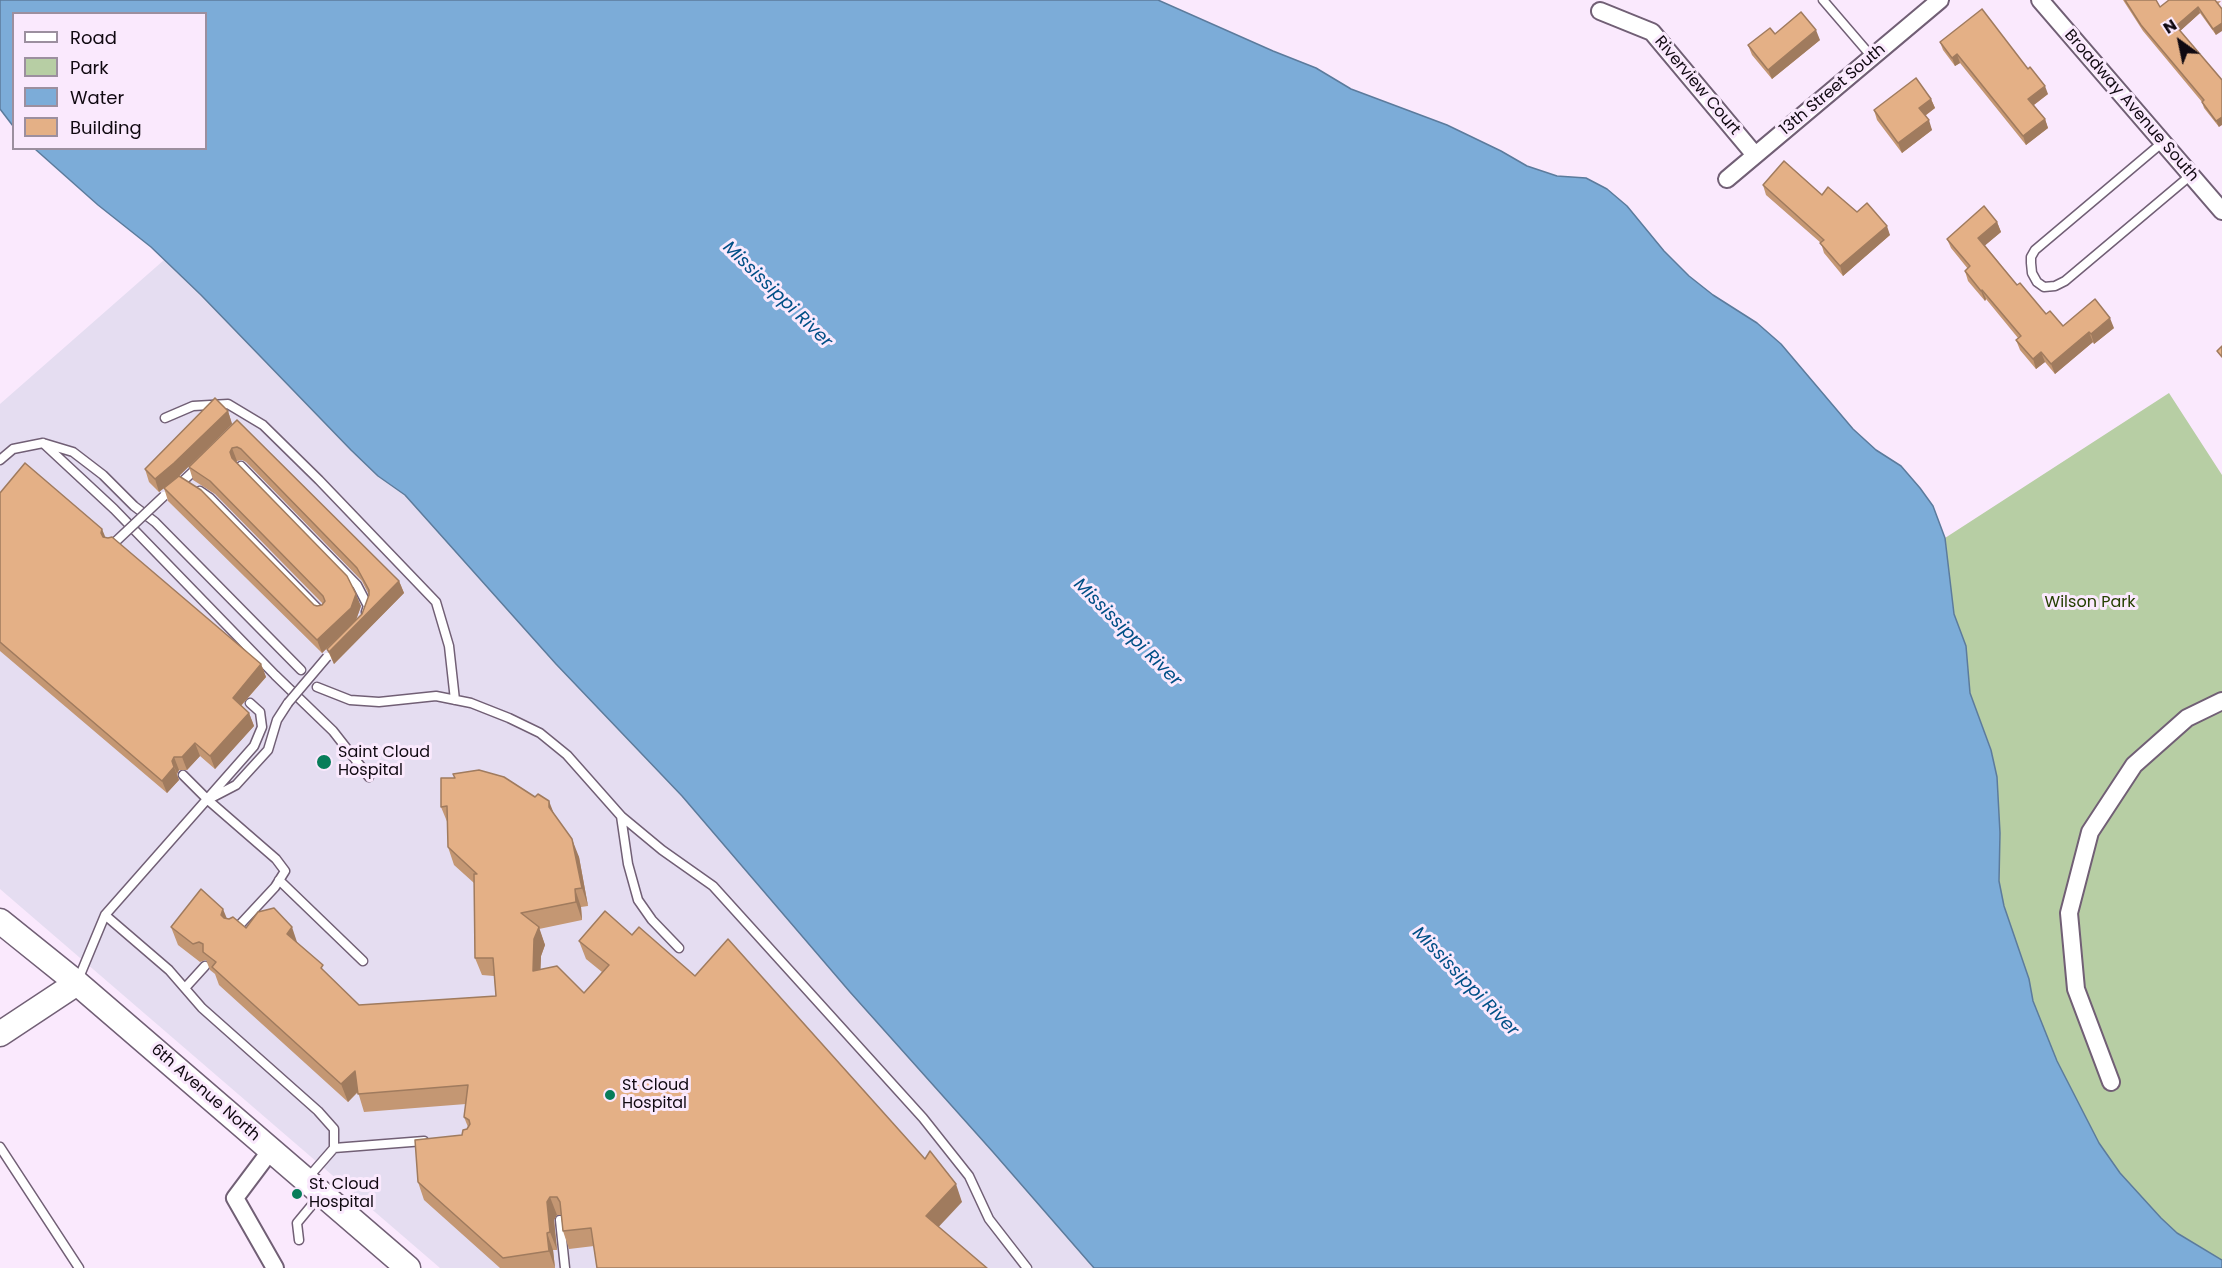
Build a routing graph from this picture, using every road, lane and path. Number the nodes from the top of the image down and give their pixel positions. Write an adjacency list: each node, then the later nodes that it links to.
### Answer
1 (1823, 0): 5 (lane)
2 (1940, 0): 5 (street, 13th Street South)
3 (2040, 0): 6 (street, Broadway Avenue South)
4 (1600, 11): 7 (street, Riverview Court)
5 (1872, 57): 7 (street, 13th Street South)
6 (2163, 142): 8 (street, Broadway Avenue South); 8 (lane)
7 (1755, 155): 9 (street, 13th Street South)
8 (2191, 176): 10 (street, Broadway Avenue South)
9 (1726, 179)
10 (2222, 211)
11 (165, 418): 23 (lane)
12 (43, 443): 14 (lane); 21 (lane); 27 (lane)
13 (206, 458): 16 (lane)
14 (0, 460)
15 (241, 466): 19 (lane)
16 (173, 489): 17 (lane, bridge); 18 (lane)
17 (111, 545)
18 (322, 613)
19 (361, 624)
20 (335, 649): 28 (lane, bridge)
21 (301, 670)
22 (317, 687): 23 (lane)
23 (455, 700): 29 (lane)
24 (2222, 701): 40 (street)
25 (250, 703): 28 (lane)
26 (183, 775): 28 (lane)
27 (369, 777)
28 (208, 800): 30 (lane); 31 (lane)
29 (621, 816): 34 (lane); 52 (lane)
30 (279, 880): 33 (lane); 35 (lane)
31 (105, 915): 37 (lane); 38 (lane)
32 (0, 921): 37 (street, 6th Avenue North)
33 (234, 931)
34 (679, 948)
35 (363, 961)
36 (205, 966): 38 (lane)
37 (77, 983): 39 (street); 44 (street, 6th Avenue North)
38 (185, 988): 43 (lane)
39 (0, 1034)
40 (2110, 1082)
41 (434, 1140): 43 (lane)
42 (0, 1147): 48 (lane)
43 (334, 1148): 45 (lane)
44 (271, 1150): 45 (street, 6th Avenue North); 49 (street)
45 (314, 1187): 47 (lane); 50 (street, 6th Avenue North)
46 (560, 1220): 51 (lane)
47 (299, 1240)
48 (79, 1268)
49 (275, 1268)
50 (408, 1268)
51 (565, 1268)
52 (1027, 1268)

